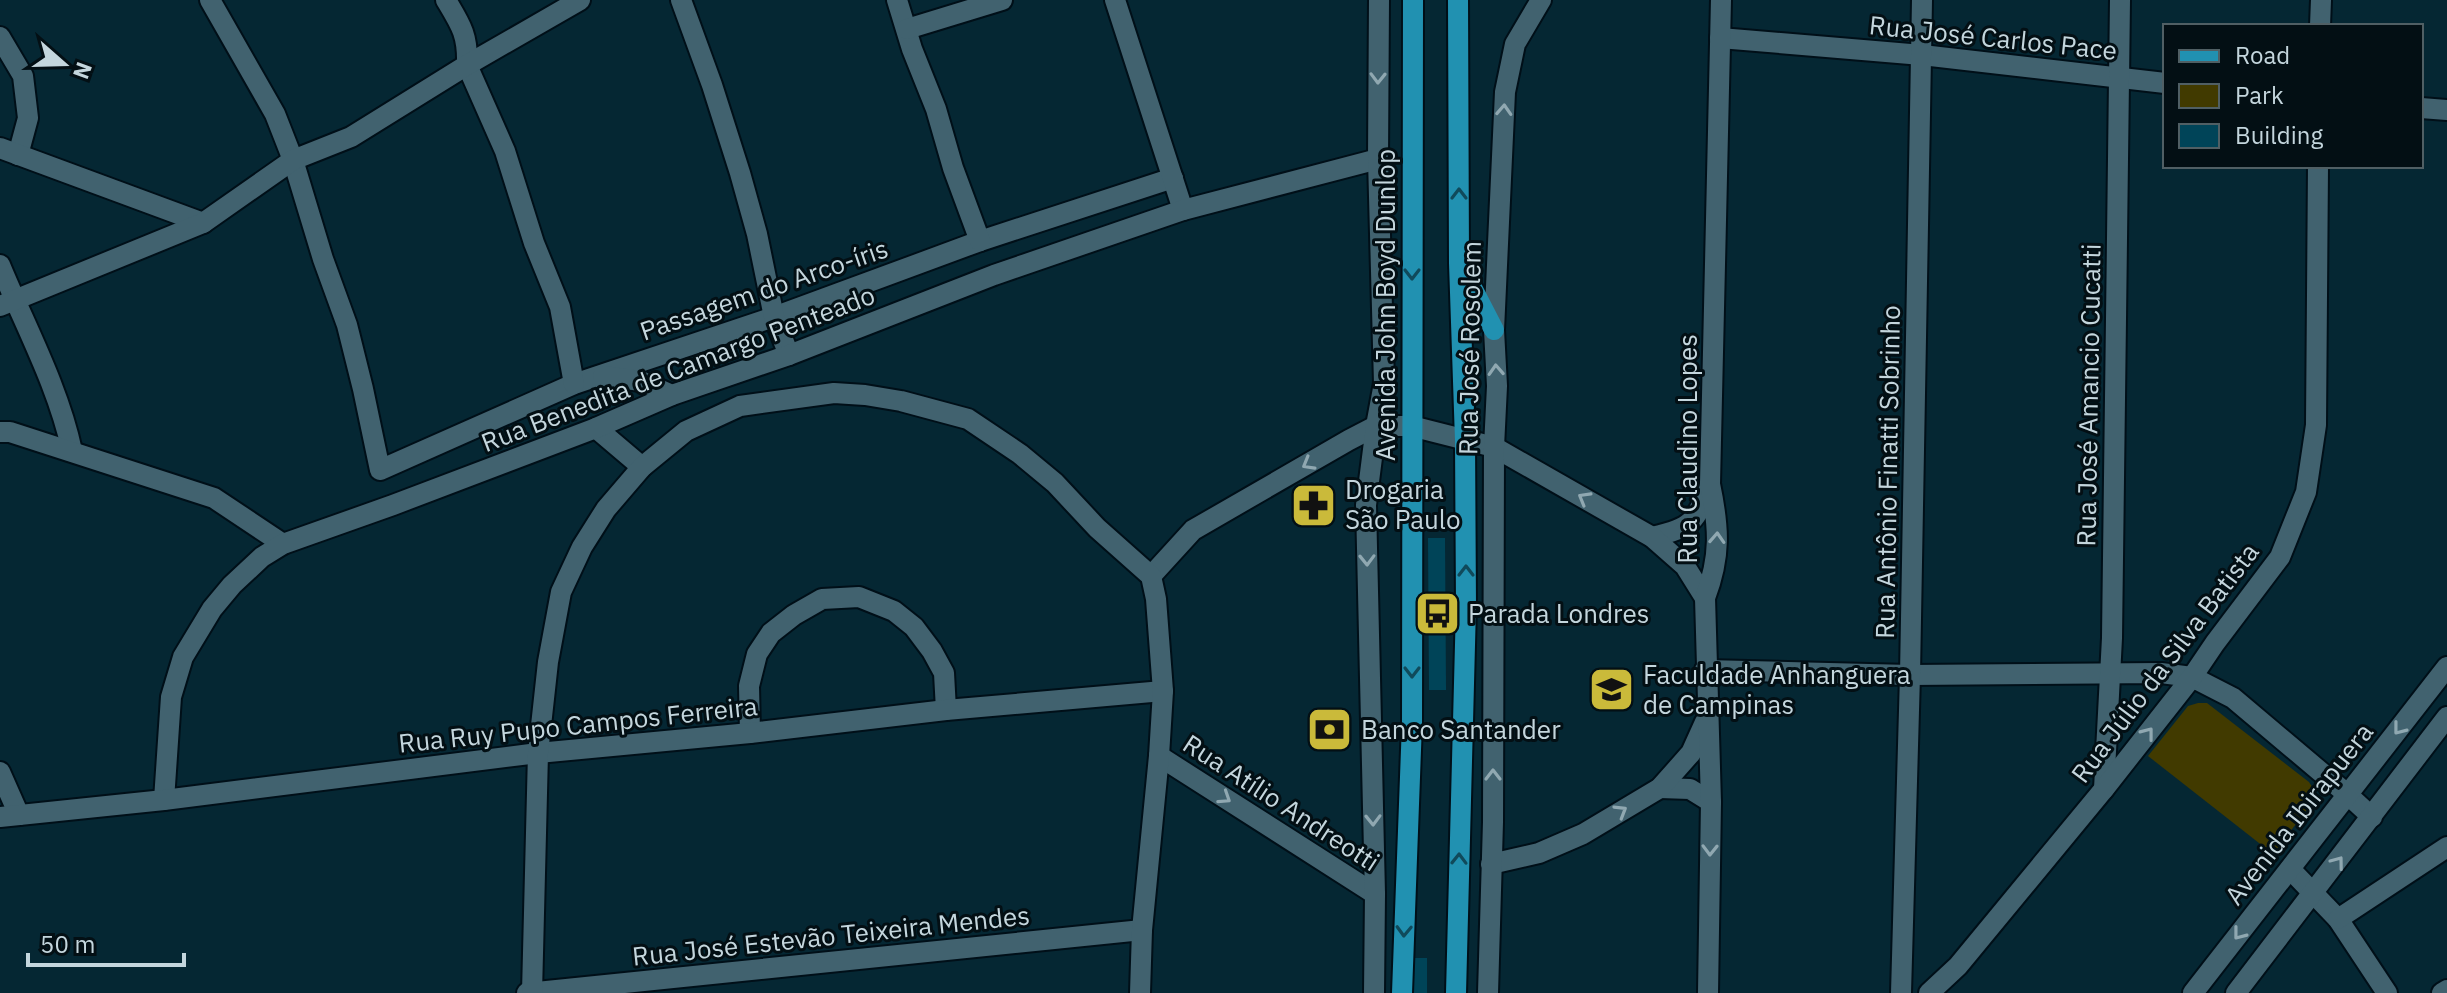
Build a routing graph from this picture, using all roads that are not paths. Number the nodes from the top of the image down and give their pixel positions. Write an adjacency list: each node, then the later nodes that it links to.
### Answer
1 (210, 0): 28 (street)
2 (446, 0): 21 (street)
3 (580, 0): 21 (street)
4 (681, 0): 37 (street)
5 (897, 0): 17 (street)
6 (1002, 0): 17 (street)
7 (1115, 0): 30 (street)
8 (1379, 0): 27 (street, one-way to 27)
9 (1413, 0): 44 (main road, Avenida John Boyd Dunlop, one-way to 44)
10 (1458, 0): 34 (main road, one-way to 10)
11 (1541, 0): 38 (street, Rua José Rosolem, one-way to 11)
12 (1721, 0): 19 (street, Rua Claudino Lopes)
13 (1922, 0): 20 (street, Rua Antônio Finatti Sobrinho)
14 (2120, 0): 22 (street, Rua José Amancio Cucatti)
15 (2321, 0): 16 (street)
16 (2320, 24)
17 (907, 29): 33 (street)
18 (0, 37): 26 (street)
19 (1720, 38): 20 (street, Rua José Carlos Pace); 51 (street, Rua Claudino Lopes)
20 (1922, 55): 22 (street, Rua José Carlos Pace); 58 (street, Rua Antônio Finatti Sobrinho)
21 (467, 65): 28 (street); 41 (street)
22 (2118, 77): 23 (street, Rua José Carlos Pace); 59 (street, Rua José Amancio Cucatti)
23 (2163, 83)
24 (2423, 108): 25 (street)
25 (2447, 110)
26 (9, 152): 32 (street)
27 (1378, 159): 31 (street, Rua Benedita de Camargo Penteado); 43 (street)
28 (293, 160): 32 (street); 41 (street, Passagem do Arco-íris)
29 (2318, 168): 60 (street, Rua Júlio da Silva Batista)
30 (1173, 178): 31 (street); 33 (street, Passagem do Arco-íris)
31 (1183, 210): 39 (street, Rua Benedita de Camargo Penteado)
32 (203, 223): 36 (street)
33 (980, 241): 37 (street, Passagem do Arco-íris)
34 (1459, 263): 38 (main road); 47 (main road)
35 (0, 265): 36 (street)
36 (7, 304): 49 (street)
37 (774, 317): 39 (street); 40 (street, Passagem do Arco-íris)
38 (1494, 330): 48 (street, Rua José Rosolem, one-way to 38)
39 (789, 355): 42 (street, Rua Benedita de Camargo Penteado)
40 (599, 376): 41 (street, Passagem do Arco-íris); 42 (street)
41 (574, 384)
42 (672, 395): 45 (street, Rua Benedita de Camargo Penteado)
43 (1376, 426): 44 (street); 54 (street, one-way to 54); 80 (street, one-way to 80)
44 (1411, 426): 47 (street); 87 (main road, Avenida John Boyd Dunlop, one-way to 87)
45 (596, 428): 50 (street); 53 (street, Rua Benedita de Camargo Penteado)
46 (0, 432): 49 (street)
47 (1465, 440): 48 (street); 88 (main road, one-way to 47)
48 (1494, 447): 52 (street, one-way to 48); 77 (street, Rua José Rosolem, one-way to 48)
49 (72, 451): 53 (street)
50 (642, 467): 54 (street); 66 (street)
51 (1710, 484): 52 (street); 55 (street, Rua Claudino Lopes, one-way to 51)
52 (1652, 537): 55 (street)
53 (283, 544): 72 (street, Rua Benedita de Camargo Penteado)
54 (1151, 576): 61 (street)
55 (1705, 598): 57 (street, Rua Claudino Lopes)
56 (2447, 667): 71 (street, Avenida Ibirapuera, one-way to 71)
57 (1705, 670): 58 (street); 63 (street, Rua Claudino Lopes)
58 (1910, 675): 59 (street); 91 (street, Rua Antônio Finatti Sobrinho)
59 (2110, 675): 60 (street); 70 (street, Rua José Amancio Cucatti)
60 (2192, 677): 70 (street, Rua Júlio da Silva Batista, one-way to 60); 71 (street)
61 (1163, 691): 62 (street, Rua Ruy Pupo Campos Ferreira); 67 (street)
62 (946, 710): 65 (street, Rua Ruy Pupo Campos Ferreira); 65 (street)
63 (1707, 716): 69 (street); 73 (street, Rua Claudino Lopes)
64 (2447, 717): 75 (street)
65 (750, 733): 66 (street, Rua Ruy Pupo Campos Ferreira)
66 (538, 753): 72 (street, Rua Ruy Pupo Campos Ferreira); 84 (street)
67 (1159, 756): 80 (street, Rua Atílio Andreotti, one-way to 80); 82 (street)
68 (0, 772): 74 (street)
69 (1660, 788): 73 (street); 77 (street, one-way to 69)
70 (2104, 789): 92 (street, Rua Júlio da Silva Batista)
71 (2347, 794): 75 (street); 78 (street, Avenida Ibirapuera)
72 (164, 800): 74 (street, Rua Ruy Pupo Campos Ferreira)
73 (1711, 802): 90 (street, Rua Claudino Lopes, one-way to 90)
74 (10, 816)
75 (2372, 817): 79 (street, one-way to 75)
76 (2447, 847): 81 (street)
77 (1491, 864): 89 (street, Rua José Rosolem)
78 (2290, 869): 79 (street); 93 (street, Avenida Ibirapuera, one-way to 93)
79 (2315, 893): 81 (street); 94 (street)
80 (1375, 894): 86 (street)
81 (2338, 919): 83 (street)
82 (1142, 930): 84 (street, Rua José Estevão Teixeira Mendes); 85 (street)
83 (2381, 985): 95 (street)
84 (530, 993)
85 (1140, 993)
86 (1374, 993)
87 (1402, 993)
88 (1456, 993)
89 (1488, 993)
90 (1708, 993)
91 (1901, 993)
92 (1929, 993)
93 (2193, 993)
94 (2236, 993)
95 (2360, 993)

